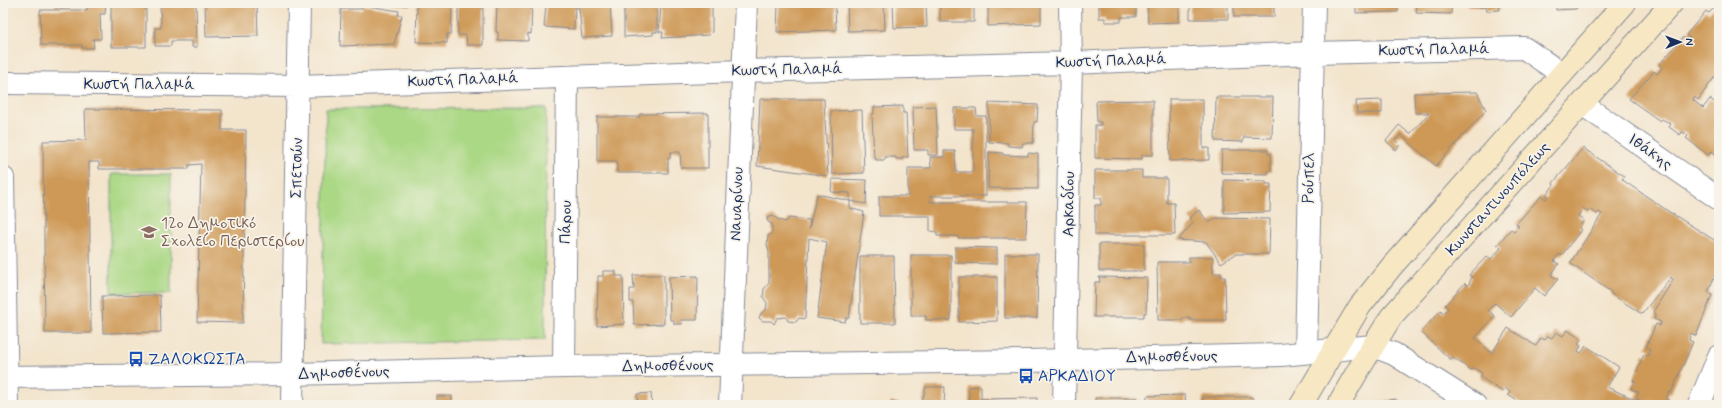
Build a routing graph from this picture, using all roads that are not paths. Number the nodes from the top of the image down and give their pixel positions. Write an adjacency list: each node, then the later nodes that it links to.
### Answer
1 (299, 3): 13 (street, Σπετσών)
2 (746, 3): 9 (street, Ναυαρίνου)
3 (1070, 3): 8 (street, Αρκαδίου)
4 (1314, 3): 7 (street, Ρούπελ)
5 (1626, 3): 10 (main road)
6 (1672, 3): 14 (main road, Κωνσταντινουπόλεως)
7 (1312, 53): 8 (street, Κωστή Παλαμά); 10 (street, Κωστή Παλαμά); 19 (street, Ρούπελ)
8 (1071, 63): 9 (street, Κωστή Παλαμά); 21 (street, Αρκαδίου)
9 (742, 71): 11 (street, Κωστή Παλαμά); 22 (street, Ναυαρίνου)
10 (1562, 74): 18 (main road)
11 (567, 77): 13 (street, Κωστή Παλαμά); 23 (street, Πάρου)
12 (3, 83): 13 (street, Κωστή Παλαμά)
13 (298, 86): 24 (street, Σπετσών)
14 (1582, 104): 16 (street, Ιθάκης); 17 (main road, Κωνσταντινουπόλεως)
15 (3, 178): 25 (street)
16 (1719, 199)
17 (1373, 346): 18 (street, Δημοσθένους); 31 (main road, Κωνσταντινουπόλεως); 32 (street)
18 (1333, 349): 19 (street, Δημοσθένους); 30 (main road)
19 (1306, 352): 21 (street, Δημοσθένους)
20 (1719, 356): 33 (street)
21 (1066, 359): 22 (street, Δημοσθένους); 29 (street, Αρκαδίου)
22 (731, 365): 23 (street, Δημοσθένους); 28 (street, Ναυαρίνου)
23 (564, 367): 24 (street, Δημοσθένους)
24 (292, 374): 25 (street, Δημοσθένους); 27 (street, Σπετσών)
25 (5, 377): 26 (street)
26 (7, 405)
27 (292, 405)
28 (730, 405)
29 (1064, 405)
30 (1301, 405)
31 (1338, 405)
32 (1475, 405)
33 (1699, 405)

